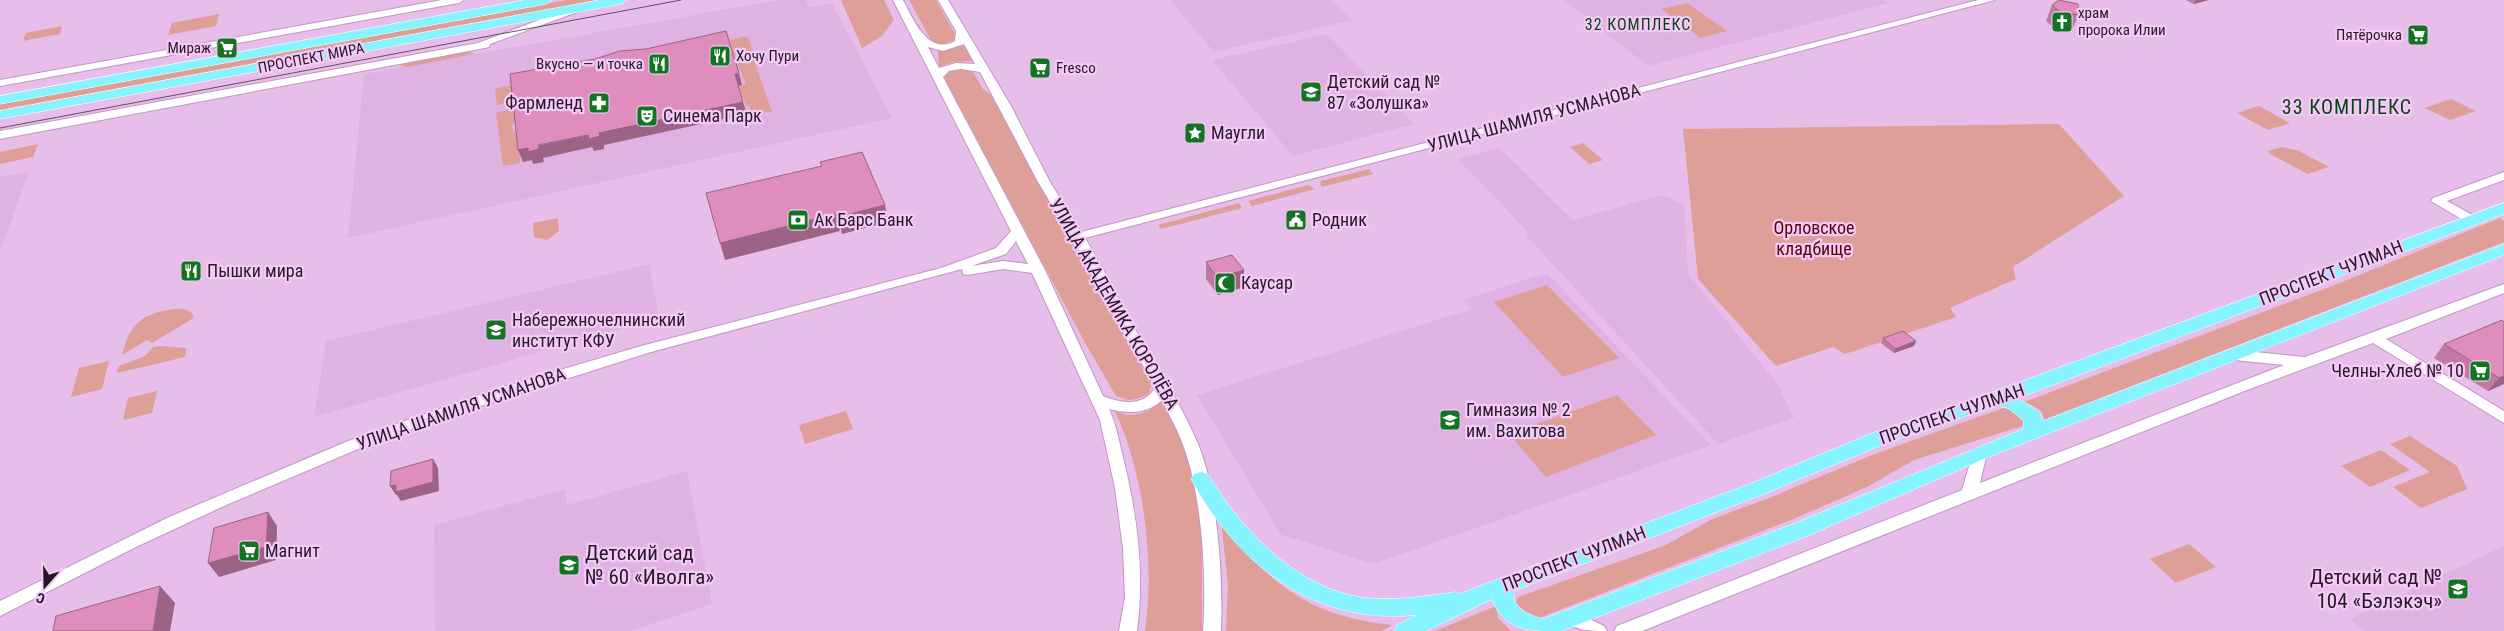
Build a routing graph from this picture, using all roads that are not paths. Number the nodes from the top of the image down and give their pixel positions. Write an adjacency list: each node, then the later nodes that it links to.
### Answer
1 (459, 0): 12 (street)
2 (546, 0): 13 (main road, ПРОСПЕКТ МИРА)
3 (621, 0): 7 (main road, ПРОСПЕКТ МИРА)
4 (898, 0): 8 (street)
5 (943, 0): 9 (street, УЛИЦА АКАДЕМИКА КОРОЛЁВА)
6 (1990, 0): 22 (street, УЛИЦА ШАМИЛЯ УСМАНОВА)
7 (578, 8): 14 (main road, ПРОСПЕКТ МИРА); 16 (street)
8 (914, 31): 9 (street); 11 (street)
9 (962, 32): 10 (street, УЛИЦА АКАДЕМИКА КОРОЛЁВА)
10 (984, 70): 11 (street); 22 (street, УЛИЦА АКАДЕМИКА КОРОЛЁВА)
11 (938, 78): 21 (street)
12 (0, 83)
13 (0, 100)
14 (0, 115)
15 (0, 128): 16 (street)
16 (25, 130): 17 (street)
17 (0, 135)
18 (2504, 176): 20 (street)
19 (2504, 208): 20 (main road, ПРОСПЕКТ ЧУЛМАН)
20 (2472, 220): 31 (main road, ПРОСПЕКТ ЧУЛМАН)
21 (1017, 231): 24 (street); 25 (street, УЛИЦА ШАМИЛЯ УСМАНОВА)
22 (1079, 236): 30 (street, УЛИЦА АКАДЕМИКА КОРОЛЁВА)
23 (2504, 250): 28 (main road)
24 (1038, 270): 25 (street, УЛИЦА ШАМИЛЯ УСМАНОВА); 32 (street)
25 (945, 271): 40 (street, УЛИЦА ШАМИЛЯ УСМАНОВА)
26 (2504, 288): 27 (street)
27 (2373, 337): 29 (street); 33 (street)
28 (2234, 354): 29 (street); 34 (main road)
29 (2309, 362): 37 (street)
30 (1163, 386): 32 (street); 36 (street, УЛИЦА АКАДЕМИКА КОРОЛЁВА)
31 (1995, 399): 34 (main road); 38 (main road, ПРОСПЕКТ ЧУЛМАН)
32 (1097, 400): 43 (street)
33 (2504, 418)
34 (2029, 434): 35 (main road)
35 (1978, 453): 37 (street); 41 (main road)
36 (1201, 479): 39 (main road); 44 (street, УЛИЦА АКАДЕМИКА КОРОЛЁВА)
37 (1969, 494): 47 (street)
38 (1506, 585): 39 (main road, ПРОСПЕКТ ЧУЛМАН); 42 (main road)
39 (1471, 598): 45 (main road, ПРОСПЕКТ ЧУЛМАН)
40 (0, 609)
41 (1573, 618): 42 (main road); 46 (street)
42 (1540, 630)
43 (1128, 631)
44 (1212, 631)
45 (1405, 631)
46 (1598, 631)
47 (1623, 631)

